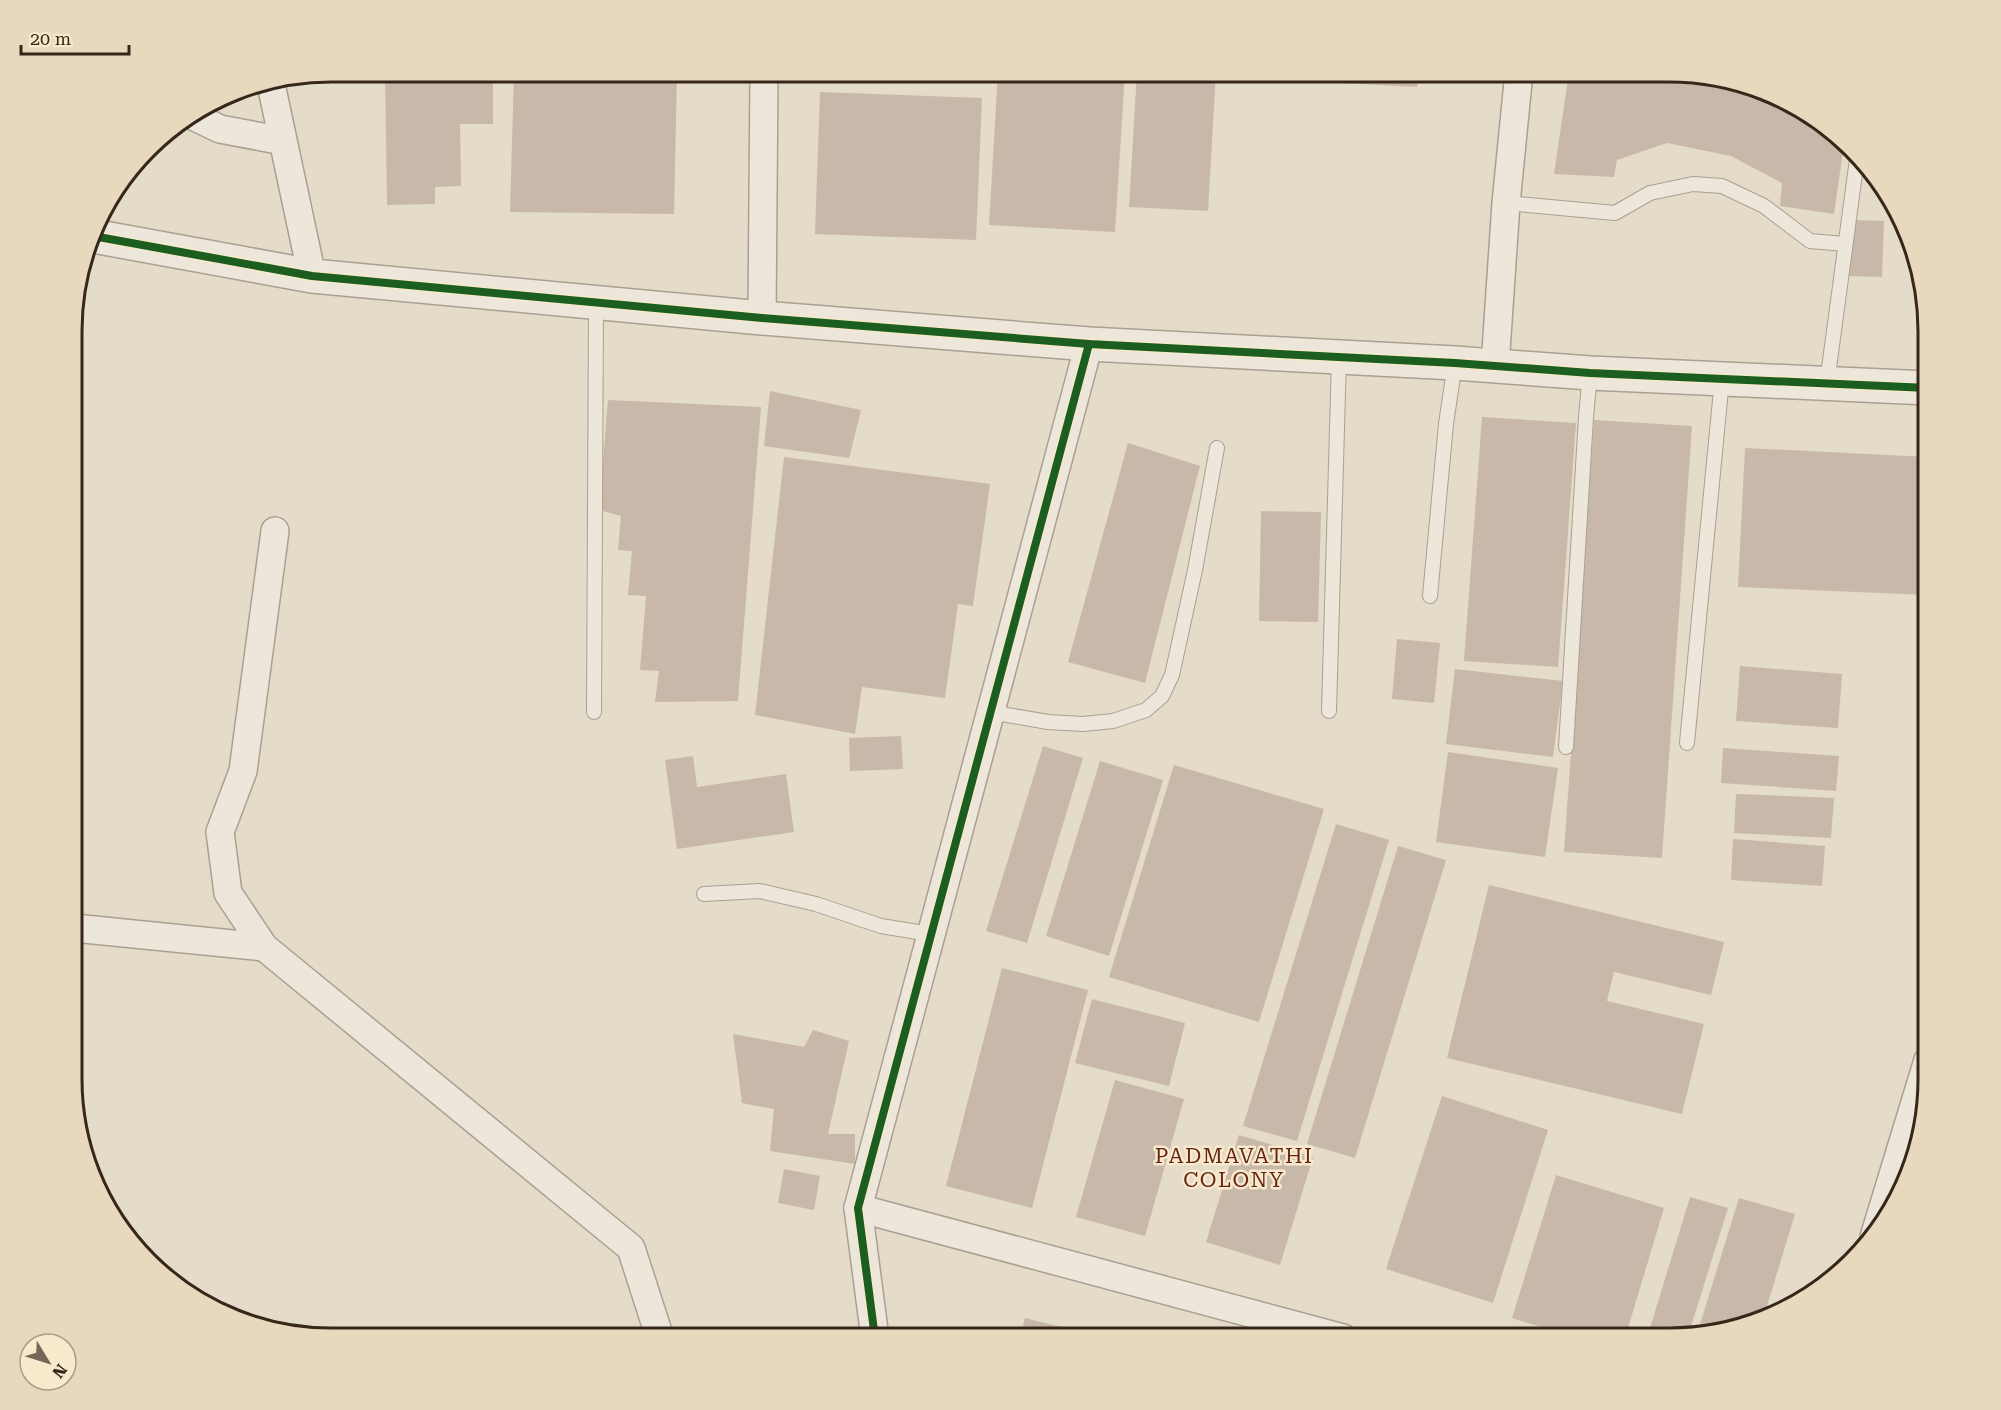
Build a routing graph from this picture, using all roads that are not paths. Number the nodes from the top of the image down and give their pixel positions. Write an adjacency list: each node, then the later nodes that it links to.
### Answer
1 (764, 82): 12 (street)
2 (1518, 82): 7 (street)
3 (273, 89): 5 (street)
4 (201, 120): 5 (street)
5 (283, 141): 10 (street)
6 (1856, 166): 9 (lane)
7 (1506, 203): 9 (lane); 16 (street)
8 (101, 237): 10 (street)
9 (1845, 244): 19 (lane)
10 (312, 276): 11 (street)
11 (596, 303): 12 (street); 25 (lane)
12 (762, 318): 13 (street)
13 (1089, 344): 14 (street); 26 (street)
14 (1339, 358): 15 (street); 24 (lane)
15 (1455, 363): 16 (street); 23 (lane)
16 (1495, 366): 17 (street)
17 (1590, 373): 18 (street); 28 (lane)
18 (1722, 379): 19 (street); 27 (lane)
19 (1827, 383): 20 (street)
20 (1918, 388)
21 (1217, 448): 26 (lane)
22 (275, 531): 32 (street)
23 (1430, 596)
24 (1329, 711)
25 (594, 712)
26 (990, 712): 31 (street)
27 (1687, 742)
28 (1566, 747)
29 (704, 894): 31 (lane)
30 (82, 929): 32 (street)
31 (930, 934): 35 (street)
32 (264, 947): 36 (street)
33 (1918, 1093): 34 (street)
34 (1885, 1202)
35 (858, 1208): 37 (street); 38 (street)
36 (657, 1328)
37 (874, 1328)
38 (1306, 1328)

